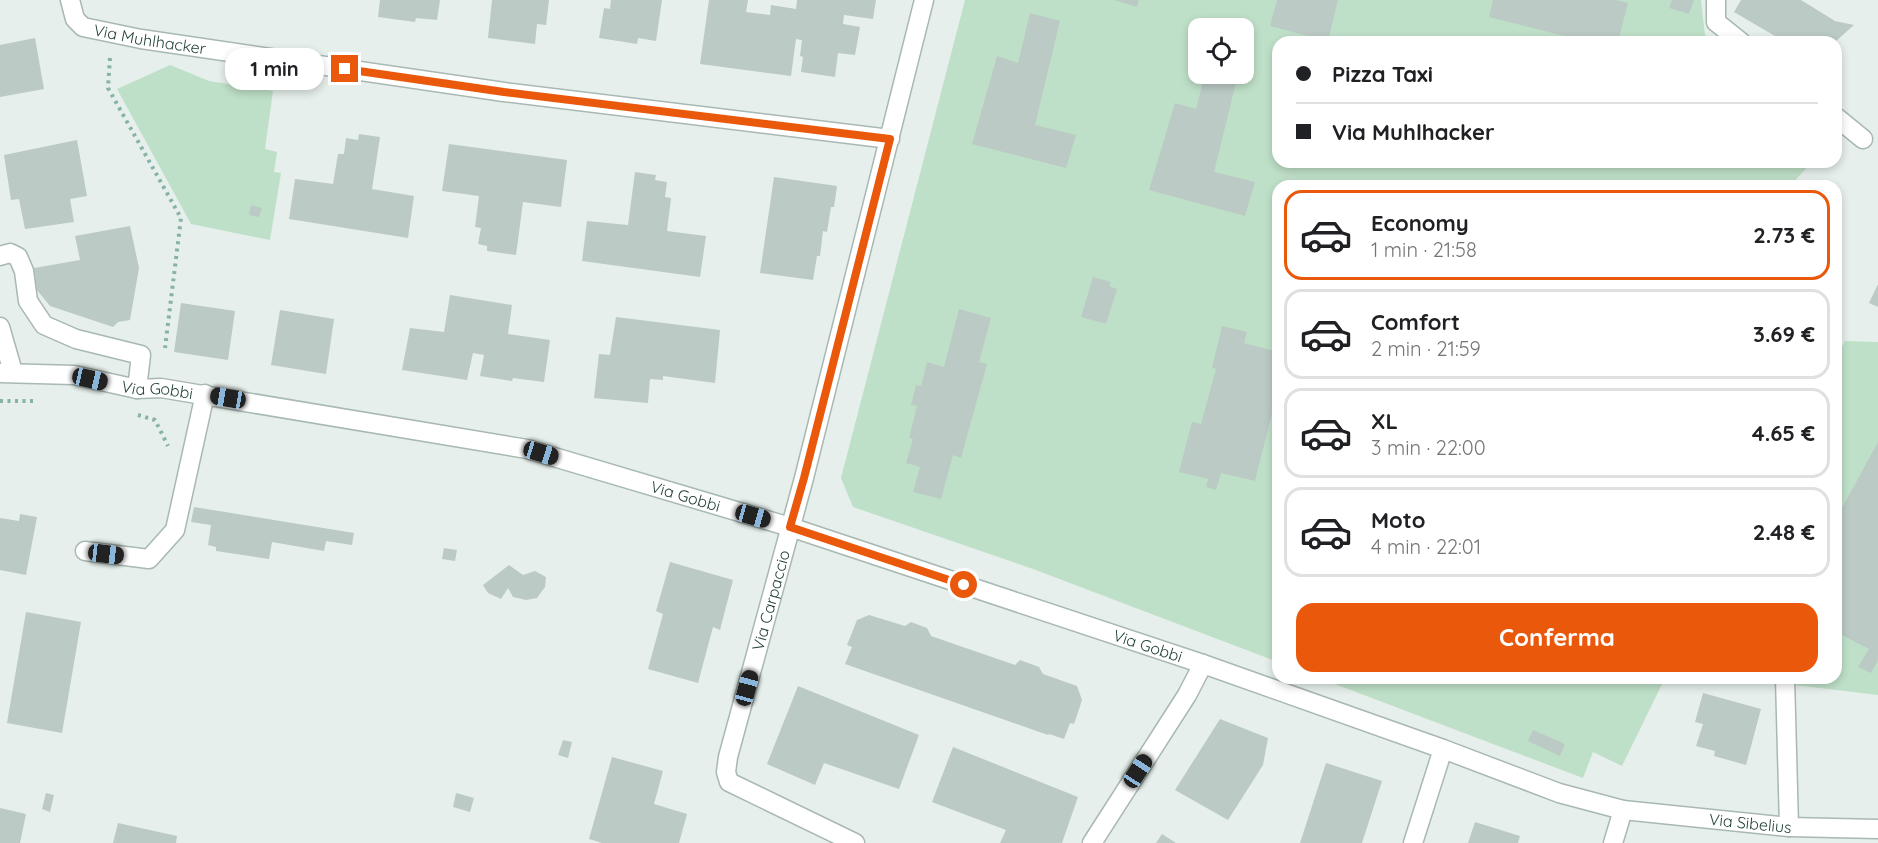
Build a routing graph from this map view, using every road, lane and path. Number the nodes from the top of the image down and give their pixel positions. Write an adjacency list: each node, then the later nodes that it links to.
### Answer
1 (924, 0): 7 (street)
2 (1716, 0): 5 (street)
3 (70, 3): 4 (street, Via Muhlhacker)
4 (111, 33): 7 (street, Via Muhlhacker); 12 (path)
5 (1734, 36)
6 (1842, 122): 8 (street)
7 (890, 139): 20 (street)
8 (1863, 139)
9 (0, 256): 13 (street)
10 (0, 327): 11 (street)
11 (6, 372): 13 (street, Via Gobbi)
12 (161, 388): 13 (street, Via Gobbi); 14 (street, Via Gobbi); 18 (path)
13 (137, 389)
14 (205, 394): 20 (street, Via Gobbi); 21 (street)
15 (39, 400): 16 (path)
16 (0, 401)
17 (132, 413): 18 (path)
18 (155, 420): 19 (path)
19 (167, 455)
20 (790, 527): 22 (street, Via Gobbi); 28 (street, Via Carpaccio)
21 (85, 551)
22 (1203, 664): 24 (street, Via Gobbi); 29 (street)
23 (1785, 684): 26 (street)
24 (1443, 749): 25 (street, Via Gobbi); 30 (street)
25 (1623, 810): 26 (street, Via Sibelius); 31 (street)
26 (1789, 827): 27 (street, Via Sibelius)
27 (1878, 829)
28 (855, 843)
29 (1092, 843)
30 (1413, 843)
31 (1613, 843)

